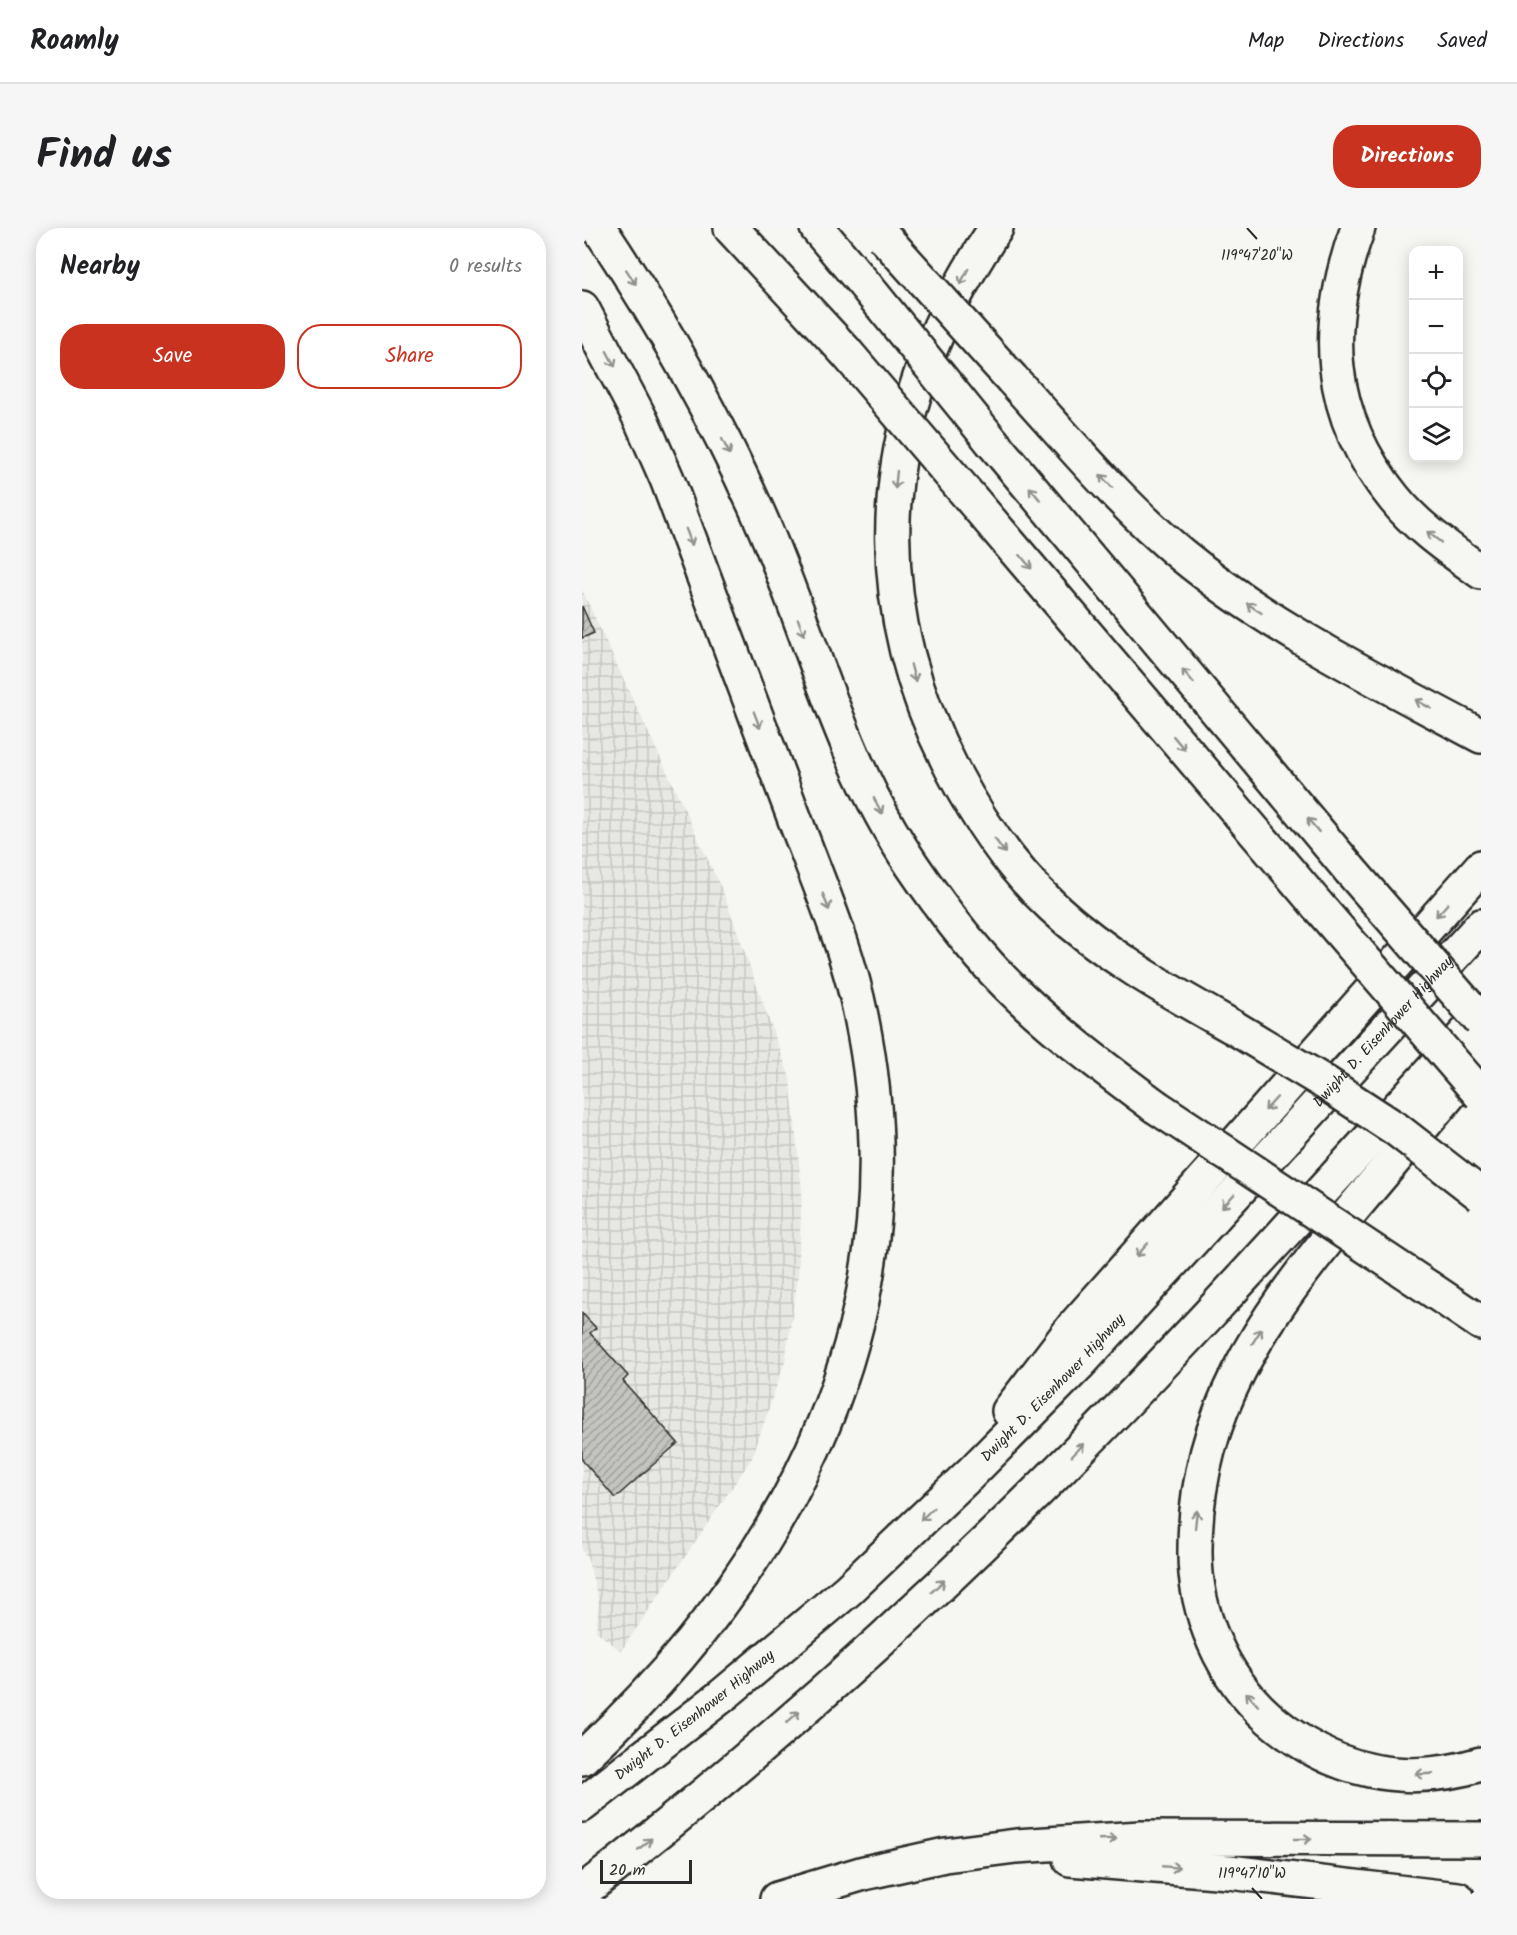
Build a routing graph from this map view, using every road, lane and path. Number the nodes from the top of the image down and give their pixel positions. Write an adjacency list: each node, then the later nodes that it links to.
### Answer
1 (599, 228): 16 (highway, one-way to 16, bridge)
2 (731, 228): 14 (highway, one-way to 14, bridge)
3 (817, 228): 12 (highway, one-way to 3, bridge)
4 (996, 228): 15 (highway, one-way to 15, bridge)
5 (1358, 228): 8 (highway, one-way to 5)
6 (879, 232): 9 (highway, one-way to 6, bridge)
7 (582, 308): 18 (highway, one-way to 18)
8 (1481, 572)
9 (1478, 734)
10 (1481, 867): 17 (highway, one-way to 17)
11 (1481, 926): 17 (highway, Dwight D. Eisenhower Highway, one-way to 17)
12 (1481, 1019): 23 (highway, one-way to 12)
13 (1481, 1056): 19 (highway, one-way to 13)
14 (1481, 1095)
15 (1481, 1194)
16 (1481, 1323)
17 (970, 1474): 20 (highway, Dwight D. Eisenhower Highway, one-way to 20)
18 (582, 1758)
19 (1481, 1764)
20 (582, 1805)
21 (1481, 1839): 22 (highway, one-way to 21)
22 (945, 1855): 24 (highway); 25 (highway, one-way to 25)
23 (582, 1892)
24 (777, 1899)
25 (1458, 1899)

